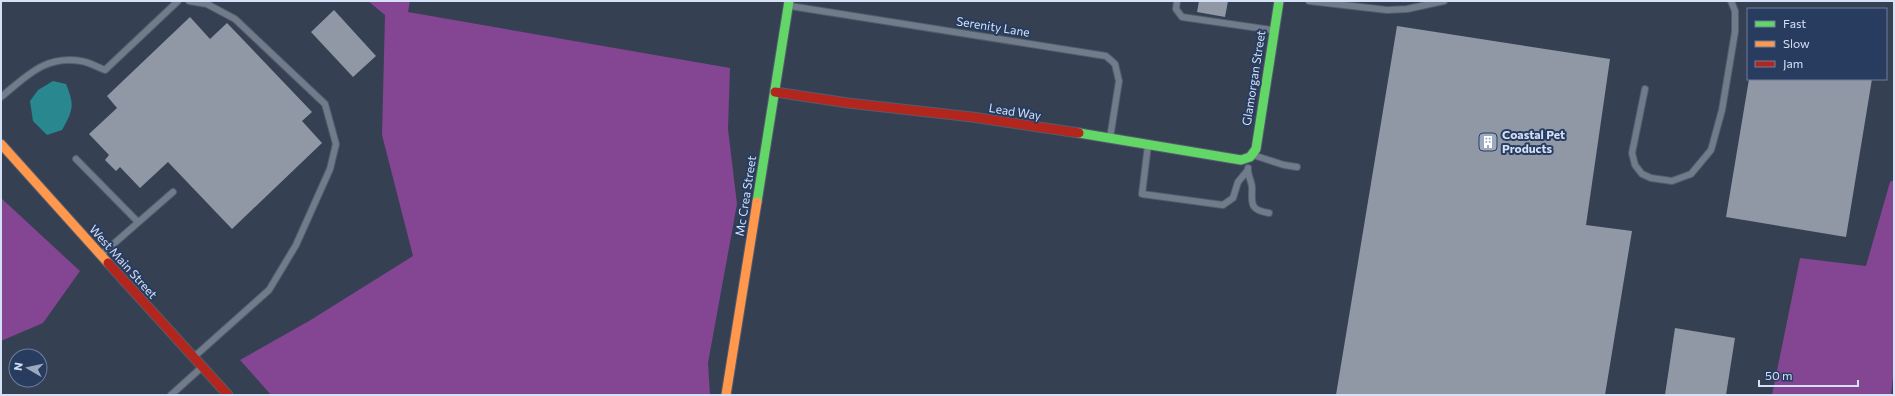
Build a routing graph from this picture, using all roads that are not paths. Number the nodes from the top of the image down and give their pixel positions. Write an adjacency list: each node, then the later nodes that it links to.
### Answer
1 (178, 1): 12 (lane)
2 (189, 1): 24 (lane)
3 (1178, 1): 9 (lane)
4 (1279, 1): 9 (street, Glamorgan Street)
5 (1309, 1): 6 (lane)
6 (1444, 1)
7 (1731, 1): 10 (lane)
8 (789, 3): 11 (street, Mc Crea Street); 13 (lane, Serenity Lane)
9 (1274, 31): 16 (street, Glamorgan Street)
10 (1645, 89)
11 (775, 92): 13 (street, Lead Way); 28 (street, Mc Crea Street)
12 (1, 96)
13 (1110, 139): 15 (street, Lead Way)
14 (1, 144): 23 (street, West Main Street)
15 (1148, 145): 16 (street, Lead Way); 19 (lane)
16 (1252, 156): 18 (lane); 19 (lane)
17 (76, 160): 22 (lane)
18 (1297, 167)
19 (1247, 171): 21 (lane)
20 (173, 192): 22 (lane)
21 (1269, 213)
22 (138, 222): 23 (lane)
23 (101, 255): 24 (street, West Main Street)
24 (194, 357): 25 (street, West Main Street)
25 (202, 366): 26 (lane); 27 (street, West Main Street)
26 (171, 395)
27 (228, 395)
28 (726, 395)

